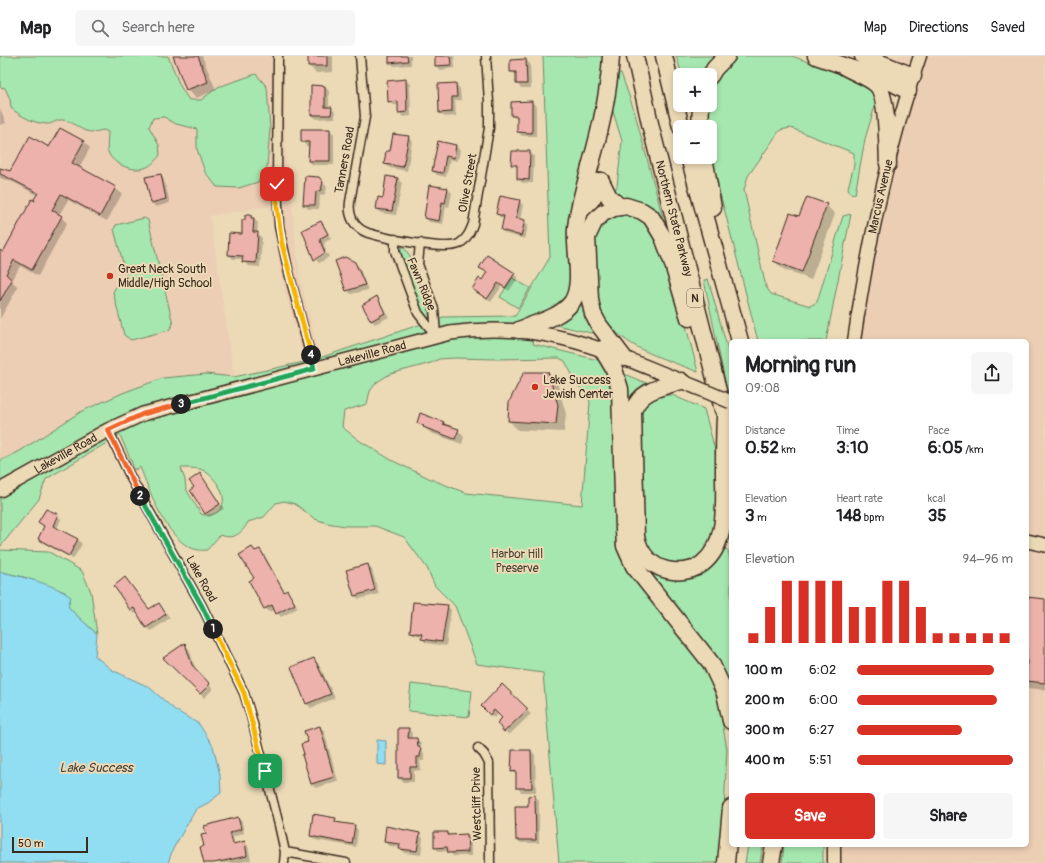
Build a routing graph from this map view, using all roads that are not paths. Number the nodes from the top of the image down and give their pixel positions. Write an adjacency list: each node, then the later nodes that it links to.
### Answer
1 (278, 56): 29 (street)
2 (360, 56): 20 (street, Tanners Road)
3 (486, 56): 21 (street, Olive Street)
4 (612, 56): 19 (highway)
5 (635, 56): 30 (highway, Northern State Parkway / N)
6 (664, 56): 14 (highway)
7 (727, 56): 12 (highway)
8 (816, 56): 11 (highway)
9 (863, 56): 13 (highway)
10 (920, 56): 13 (main road, Marcus Avenue)
11 (845, 67): 13 (highway); 17 (highway)
12 (715, 68)
13 (910, 83): 17 (main road, Marcus Avenue)
14 (679, 120)
15 (691, 164): 22 (highway)
16 (705, 164): 22 (highway)
17 (888, 164): 26 (main road, Marcus Avenue)
18 (620, 207): 19 (highway); 28 (highway); 30 (highway)
19 (578, 213): 23 (highway)
20 (394, 239): 21 (street, Olive Street); 24 (street, Fawn Ridge)
21 (420, 243): 24 (street, Fawn Ridge)
22 (721, 271): 25 (highway)
23 (519, 330): 24 (main road, Lakeville Road); 27 (main road, Lakeville Road)
24 (436, 336): 29 (main road, Lakeville Road)
25 (739, 339)
26 (854, 339)
27 (602, 349): 28 (main road, Lakeville Road); 39 (highway)
28 (624, 358): 31 (main road, Lakeville Road)
29 (314, 369): 34 (main road, Lakeville Road)
30 (715, 379): 33 (highway, Northern State Parkway / N)
31 (681, 381): 32 (main road, Lakeville Road, bridge); 33 (highway)
32 (729, 401)
33 (724, 417): 35 (highway, Northern State Parkway / N)
34 (108, 430): 36 (main road, Lakeville Road); 45 (street, Lake Road)
35 (729, 441)
36 (0, 490)
37 (1029, 541): 38 (main road)
38 (1045, 545)
39 (729, 711)
40 (478, 748): 48 (street, Westcliff Drive)
41 (729, 830): 49 (highway)
42 (738, 847): 50 (highway)
43 (774, 847): 51 (highway)
44 (834, 847): 52 (main road)
45 (285, 852): 46 (street, Lake Road); 47 (street)
46 (284, 863)
47 (346, 863)
48 (490, 863)
49 (726, 863)
50 (736, 863)
51 (771, 863)
52 (834, 863)

